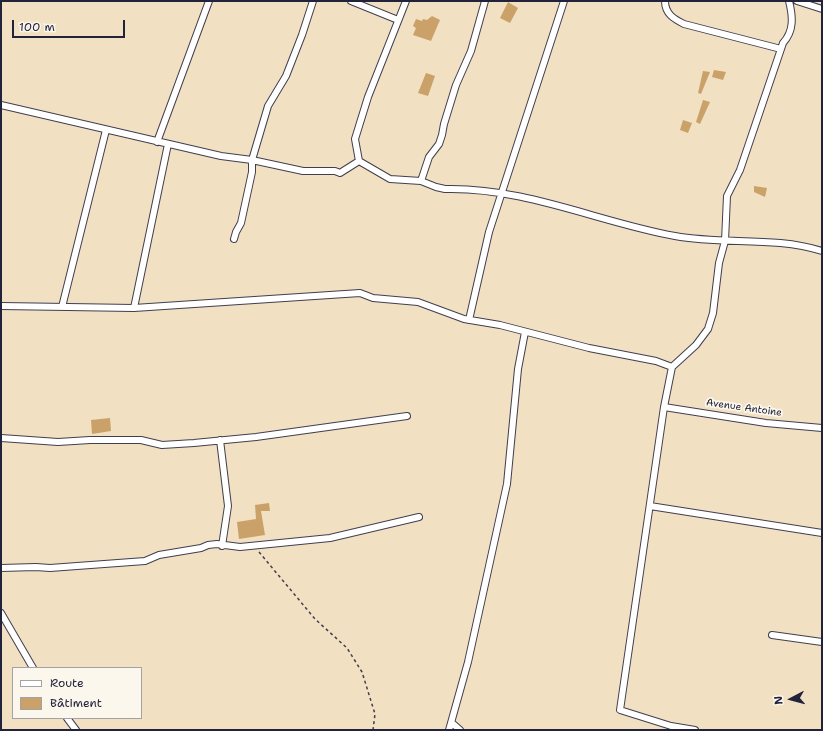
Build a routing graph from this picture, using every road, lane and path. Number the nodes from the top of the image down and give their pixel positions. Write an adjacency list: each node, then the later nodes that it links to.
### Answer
1 (209, 1): 15 (street)
2 (313, 1): 17 (street)
3 (351, 1): 11 (street)
4 (406, 1): 11 (street)
5 (485, 1): 19 (street)
6 (564, 1): 20 (street)
7 (665, 1): 12 (street)
8 (789, 1): 12 (street)
9 (797, 1): 10 (street)
10 (822, 9)
11 (398, 20): 18 (street)
12 (780, 49): 22 (street)
13 (1, 105): 14 (street)
14 (106, 130): 15 (street); 25 (street)
15 (157, 142): 16 (street)
16 (168, 144): 17 (street); 26 (street)
17 (252, 160): 18 (street); 21 (street)
18 (359, 161): 19 (street)
19 (421, 181): 20 (street)
20 (502, 192): 22 (street); 27 (street)
21 (234, 239)
22 (725, 242): 23 (street); 29 (street)
23 (822, 250)
24 (1, 306): 25 (street)
25 (62, 306): 26 (street)
26 (134, 308): 27 (street)
27 (469, 320): 28 (street)
28 (525, 332): 29 (street); 46 (street)
29 (672, 367): 30 (street)
30 (664, 407): 32 (street, Avenue Antoine); 35 (street)
31 (407, 416): 34 (street)
32 (822, 428)
33 (1, 438): 34 (street)
34 (220, 440): 38 (street)
35 (650, 506): 37 (street); 47 (street)
36 (419, 517): 38 (street)
37 (822, 534)
38 (222, 546): 40 (street)
39 (259, 552): 49 (path)
40 (1, 568)
41 (1, 613): 44 (street)
42 (772, 635): 43 (street)
43 (822, 642)
44 (32, 667)
45 (68, 719): 48 (street)
46 (452, 723): 50 (street); 51 (street)
47 (679, 729): 52 (street)
48 (76, 730)
49 (373, 730)
50 (449, 730)
51 (460, 730)
52 (694, 730)

